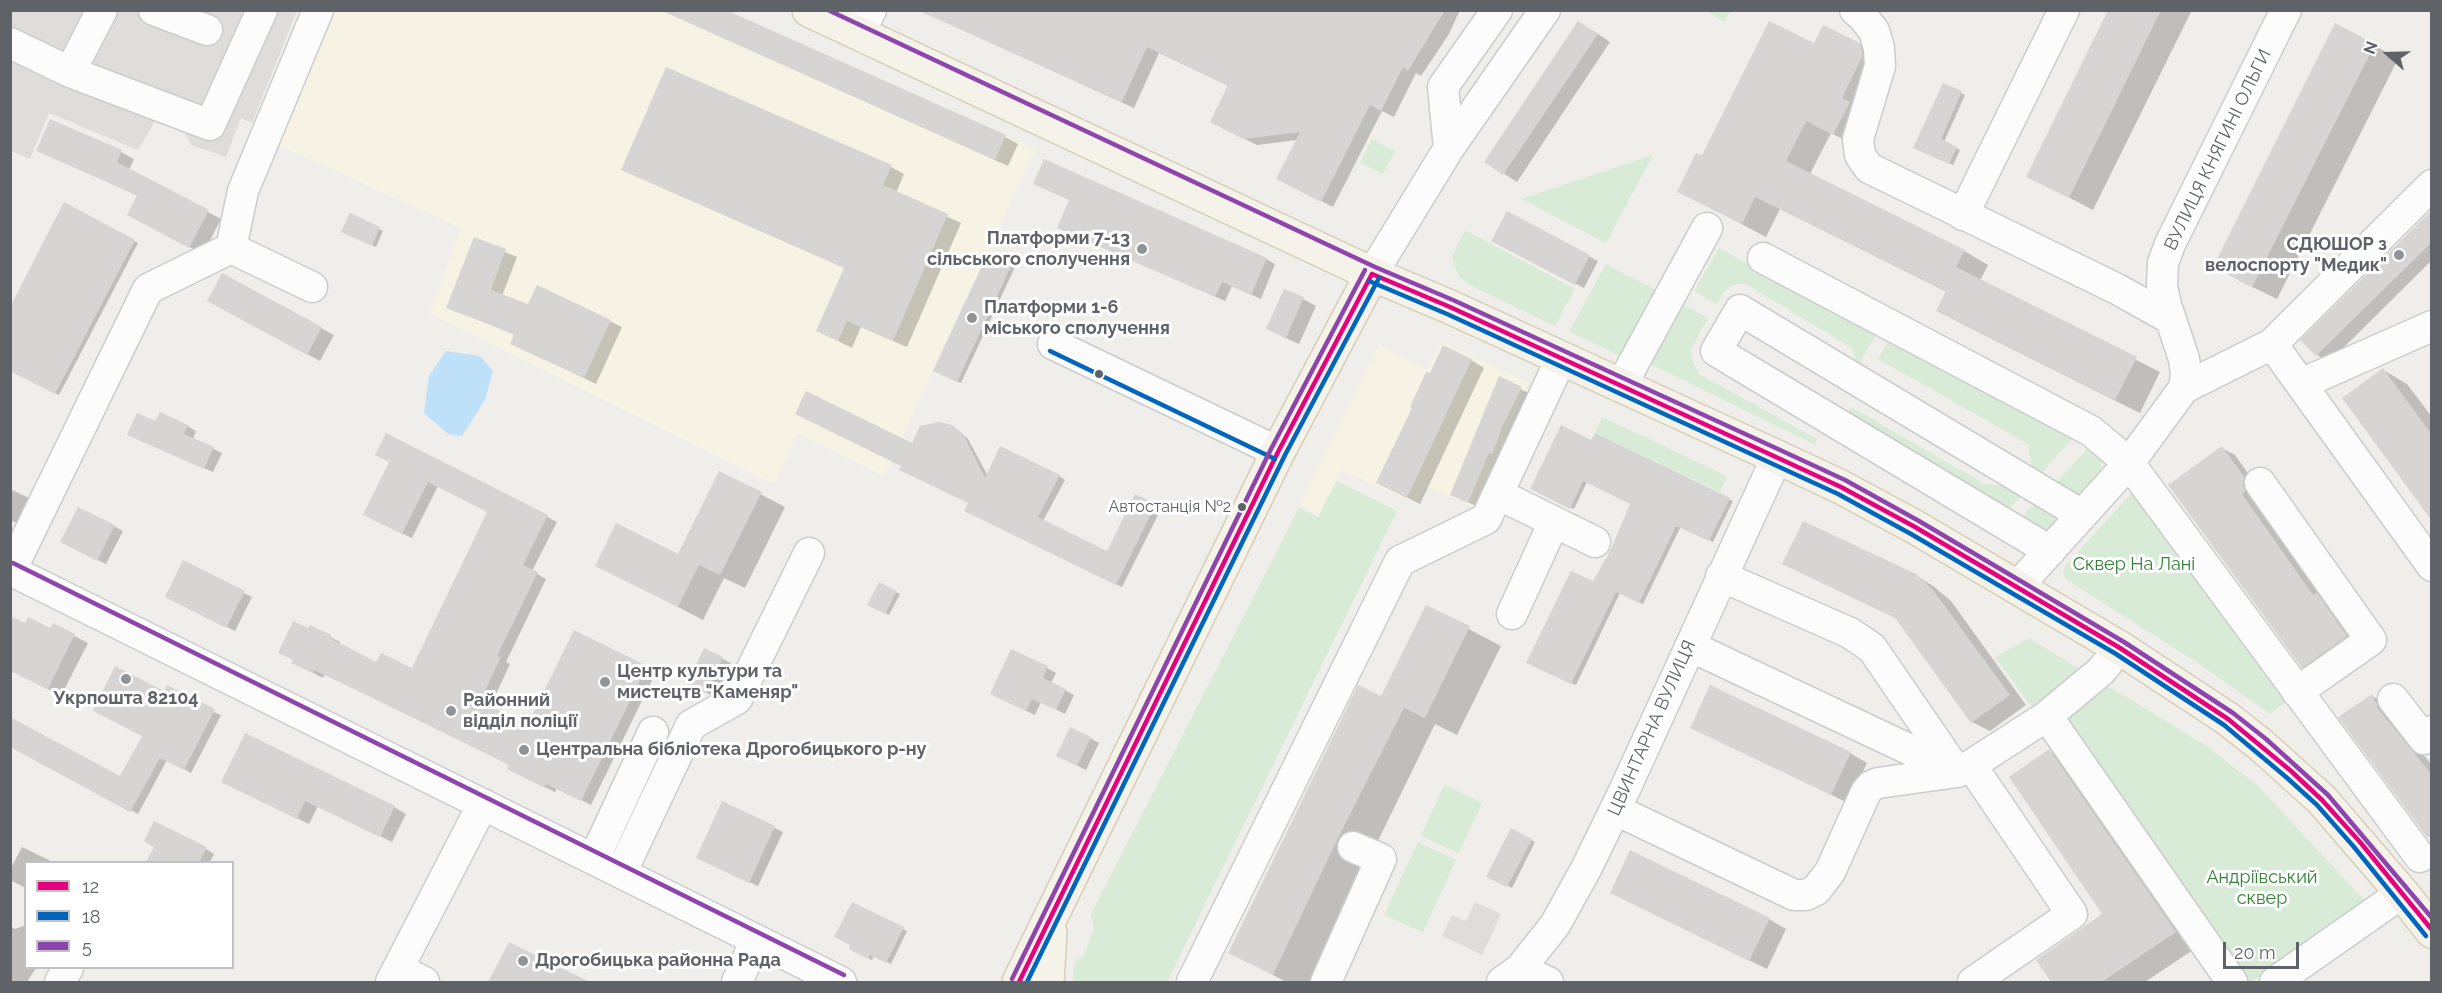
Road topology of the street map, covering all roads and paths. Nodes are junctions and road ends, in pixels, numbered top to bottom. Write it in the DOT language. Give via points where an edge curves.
graph roads {
  1 [pos="102,10"];
  2 [pos="154,10"];
  3 [pos="262,10"];
  4 [pos="318,10"];
  5 [pos="809,10"];
  6 [pos="1497,10"];
  7 [pos="1545,10"];
  8 [pos="1855,10"];
  9 [pos="2064,10"];
  10 [pos="2286,10"];
  11 [pos="865,22"];
  12 [pos="207,30"];
  13 [pos="10,43"];
  14 [pos="70,72"];
  15 [pos="1449,148"];
  16 [pos="2432,185"];
  17 [pos="1963,215"];
  18 [pos="1707,228"];
  19 [pos="231,248"];
  20 [pos="1762,258"];
  21 [pos="1372,274"];
  22 [pos="312,287"];
  23 [pos="2169,318"];
  24 [pos="2432,326"];
  25 [pos="1053,344"];
  26 [pos="2272,344"];
  27 [pos="1561,359"];
  28 [pos="2301,384"];
  29 [pos="1621,386"];
  30 [pos="2184,388"];
  31 [pos="1278,452"];
  32 [pos="1777,457"];
  33 [pos="2129,463"];
  34 [pos="2260,483"];
  35 [pos="1498,494"];
  36 [pos="2082,515"];
  37 [pos="1554,522"];
  38 [pos="1595,542"];
  39 [pos="2050,551"];
  40 [pos="808,553"];
  41 [pos="2432,566"];
  42 [pos="11,570"];
  43 [pos="1721,576"];
  44 [pos="2017,587"];
  45 [pos="1512,614"];
  46 [pos="1690,646"];
  47 [pos="2120,648"];
  48 [pos="2297,692"];
  49 [pos="2392,699"];
  50 [pos="2047,716"];
  51 [pos="2432,731"];
  52 [pos="653,732"];
  53 [pos="1964,769"];
  54 [pos="483,804"];
  55 [pos="1616,810"];
  56 [pos="1353,847"];
  57 [pos="2420,857"];
  58 [pos="594,859"];
  59 [pos="621,873"];
  60 [pos="2402,893"];
  61 [pos="2432,931"];
  62 [pos="756,940"];
  63 [pos="394,976"];
  64 [pos="1511,976"];
  65 [pos="424,982"];
  66 [pos="736,982"];
  67 [pos="842,982"];
  68 [pos="1026,982"];
  69 [pos="1192,982"];
  70 [pos="1326,982"];
  71 [pos="1548,982"];
  72 [pos="1973,982"];
  73 [pos="2232,982"];
  74 [pos="2275,982"];
  1 -- 14 [label="street"];
  2 -- 12 [label="street"];
  3 -- 14 [label="street" via="210,125"];
  4 -- 19 [label="street" via="243,191"];
  5 -- 11 [label="main road"];
  6 -- 15 [label="street" via="1443,87"];
  7 -- 15 [label="street"];
  8 -- 17 [label="street" via="1874,31 1880,48 1880,66 1858,139 1860,155 1869,168"];
  9 -- 17 [label="street"];
  10 -- 23 [label="street, ВУЛИЦЯ КНЯГИНІ ОЛЬГИ" via="2170,244 2163,263 2162,286"];
  11 -- 21 [label="main road"];
  13 -- 14 [label="street"];
  15 -- 21 [label="street"];
  16 -- 26 [label="street"];
  17 -- 23 [label="street"];
  18 -- 29 [label="street"];
  19 -- 22 [label="street"];
  19 -- 42 [label="street" via="148,289"];
  20 -- 33 [label="street" via="2091,431"];
  21 -- 27 [label="main road"];
  21 -- 31 [label="main road"];
  23 -- 30 [label="street, ВУЛИЦЯ КНЯГИНІ ОЛЬГИ" via="2184,359"];
  24 -- 28 [label="street"];
  25 -- 31 [label="street"];
  26 -- 28 [label="street"];
  26 -- 30 [label="street"];
  27 -- 29 [label="main road"];
  27 -- 35 [label="street"];
  28 -- 41 [label="street"];
  29 -- 32 [label="main road"];
  30 -- 33 [label="street"];
  31 -- 68 [label="main road" via="1050,919"];
  32 -- 43 [label="street, ЦВИНТАРНА ВУЛИЦЯ"];
  32 -- 44 [label="main road" via="1906,522"];
  33 -- 36 [label="street"];
  33 -- 48 [label="street"];
  34 -- 48 [label="street" via="2371,640"];
  35 -- 37 [label="street"];
  35 -- 69 [label="street" via="1486,519 1401,561"];
  36 -- 39 [label="street"];
  36 -- 39 [label="street" via="1740,310 1716,351"];
  37 -- 38 [label="street"];
  37 -- 45 [label="street"];
  39 -- 44 [label="street"];
  40 -- 59 [label="street" via="737,699 691,725"];
  42 -- 54 [label="street"];
  43 -- 46 [label="street, ЦВИНТАРНА ВУЛИЦЯ"];
  43 -- 53 [label="street" via="1850,633 1872,648"];
  44 -- 47 [label="main road"];
  46 -- 53 [label="street"];
  46 -- 55 [label="street, ЦВИНТАРНА ВУЛИЦЯ"];
  47 -- 50 [label="street" via="2102,671"];
  47 -- 60 [label="main road" via="2261,745 2322,800"];
  48 -- 57 [label="street"];
  49 -- 51 [label="street" via="2424,739"];
  50 -- 53 [label="street"];
  50 -- 73 [label="street"];
  52 -- 58 [label="street"];
  53 -- 55 [label="street" via="1871,786 1830,872 1816,890 1806,895 1794,895"];
  53 -- 72 [label="street" via="2072,915"];
  54 -- 58 [label="street"];
  54 -- 63 [label="street"];
  55 -- 64 [label="street, ЦВИНТАРНА ВУЛИЦЯ" via="1555,925"];
  56 -- 70 [label="street" via="1381,860"];
  58 -- 59 [label="street"];
  59 -- 62 [label="street"];
  60 -- 61 [label="main road"];
  60 -- 74 [label="street"];
  62 -- 66 [label="street"];
  62 -- 67 [label="street"];
  63 -- 65 [label="street"];
  64 -- 71 [label="street"];
}
